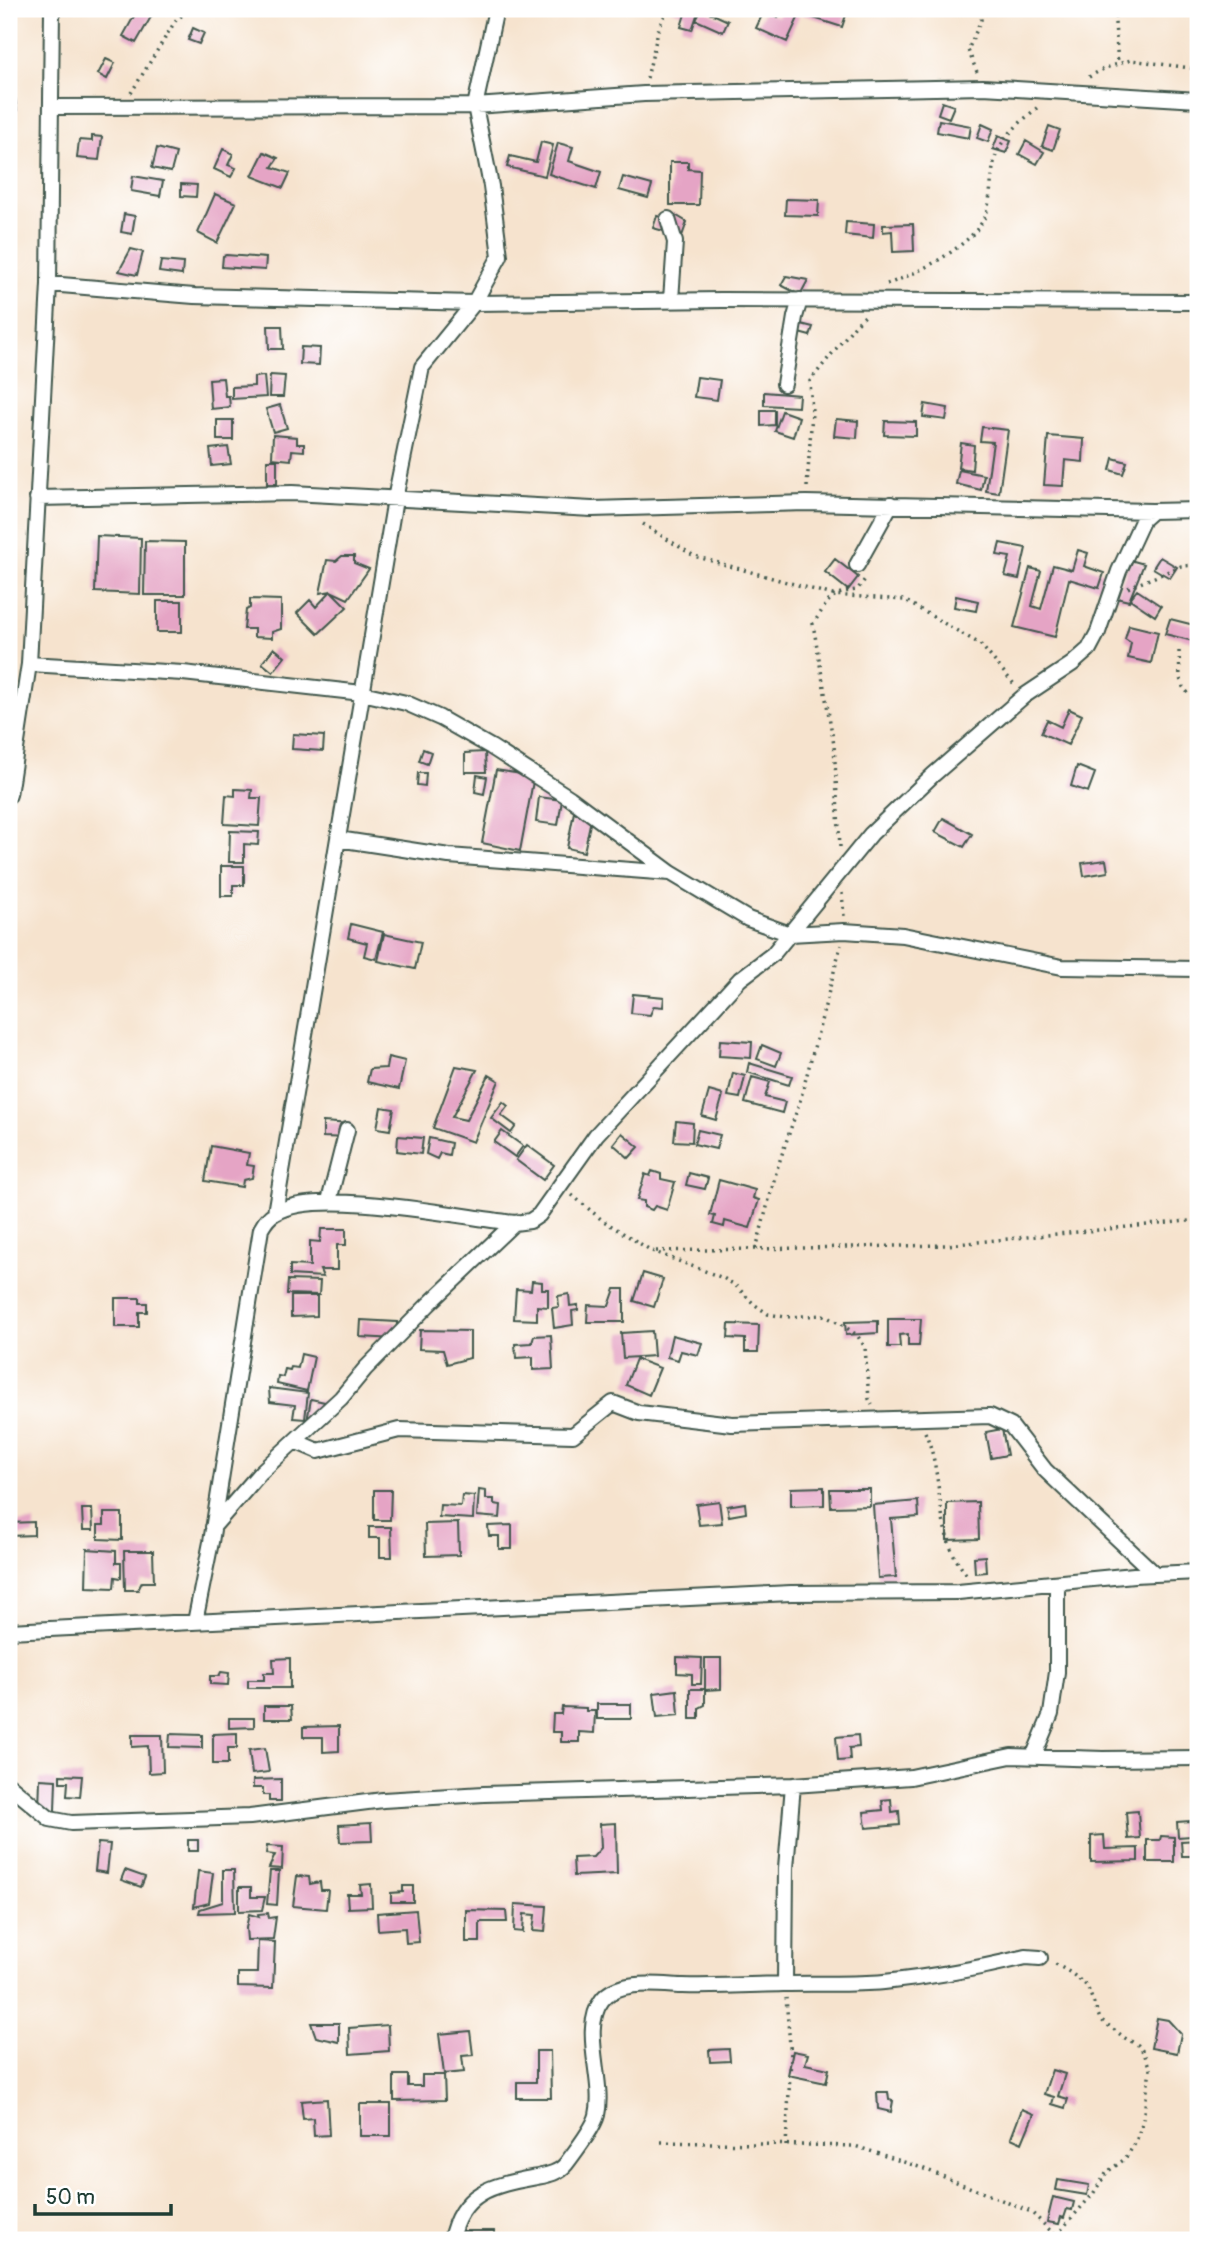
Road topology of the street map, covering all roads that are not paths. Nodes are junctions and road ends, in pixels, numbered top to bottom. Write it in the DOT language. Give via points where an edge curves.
graph roads {
  1 [pos="52,9"];
  2 [pos="496,9"];
  3 [pos="1198,100"];
  4 [pos="475,106"];
  5 [pos="51,107"];
  6 [pos="668,219"];
  7 [pos="49,284"];
  8 [pos="671,300"];
  9 [pos="800,300"];
  10 [pos="1198,302"];
  11 [pos="474,303"];
  12 [pos="784,384"];
  13 [pos="37,498"];
  14 [pos="395,499"];
  15 [pos="891,505"];
  16 [pos="1198,510"];
  17 [pos="1152,511"];
  18 [pos="858,565"];
  19 [pos="29,664"];
  20 [pos="362,693"];
  21 [pos="9,795"];
  22 [pos="338,839"];
  23 [pos="671,873"];
  24 [pos="790,934"];
  25 [pos="1198,969"];
  26 [pos="347,1130"];
  27 [pos="329,1201"];
  28 [pos="275,1213"];
  29 [pos="514,1223"];
  30 [pos="296,1442"];
  31 [pos="213,1527"];
  32 [pos="1198,1572"];
  33 [pos="1155,1574"];
  34 [pos="1057,1584"];
  35 [pos="195,1622"];
  36 [pos="9,1631"];
  37 [pos="1034,1755"];
  38 [pos="1198,1758"];
  39 [pos="9,1785"];
  40 [pos="793,1785"];
  41 [pos="1040,1958"];
  42 [pos="785,1984"];
  43 [pos="452,2240"];
  1 -- 5 [label="street"];
  2 -- 4 [label="street"];
  3 -- 4 [label="street" via="983,87 643,94"];
  4 -- 5 [label="street"];
  4 -- 11 [label="street" via="500,256"];
  5 -- 7 [label="street"];
  6 -- 8 [label="street" via="675,242"];
  7 -- 11 [label="street" via="194,296"];
  7 -- 13 [label="street"];
  8 -- 9 [label="street"];
  8 -- 11 [label="street"];
  9 -- 10 [label="street"];
  9 -- 12 [label="street"];
  11 -- 14 [label="street" via="422,366"];
  13 -- 14 [label="street" via="292,493"];
  13 -- 19 [label="street"];
  14 -- 15 [label="street" via="592,509"];
  14 -- 20 [label="street"];
  15 -- 17 [label="street"];
  15 -- 18 [label="street"];
  16 -- 17 [label="street"];
  17 -- 24 [label="street" via="1143,519 1088,649 1024,696 870,834"];
  19 -- 20 [label="street" via="183,673"];
  19 -- 21 [label="street"];
  20 -- 22 [label="street"];
  20 -- 23 [label="street" via="406,703 460,730 570,798"];
  22 -- 23 [label="street" via="449,856"];
  22 -- 28 [label="street"];
  23 -- 24 [label="street" via="748,919"];
  24 -- 25 [label="street" via="902,935 1048,966"];
  24 -- 29 [label="street" via="678,1043 596,1135 540,1215"];
  26 -- 27 [label="street"];
  27 -- 28 [label="street"];
  27 -- 29 [label="street"];
  28 -- 31 [label="street" via="261,1229"];
  29 -- 30 [label="street"];
  30 -- 31 [label="street" via="261,1472"];
  30 -- 33 [label="street" via="318,1451 399,1430 573,1435 613,1403 639,1413 732,1424 990,1416 1011,1426 1045,1470"];
  31 -- 35 [label="street"];
  32 -- 33 [label="street"];
  33 -- 34 [label="street"];
  34 -- 35 [label="street" via="958,1592 791,1592"];
  34 -- 37 [label="street" via="1057,1672 1051,1714"];
  35 -- 36 [label="street"];
  37 -- 38 [label="street"];
  37 -- 40 [label="street" via="911,1777"];
  39 -- 40 [label="street" via="50,1819 71,1823 250,1816 484,1794"];
  40 -- 42 [label="street"];
  41 -- 42 [label="street" via="884,1982"];
  42 -- 43 [label="street" via="650,1985 604,1997 592,2028 599,2101 596,2118 564,2167 481,2192 461,2214"];
}
